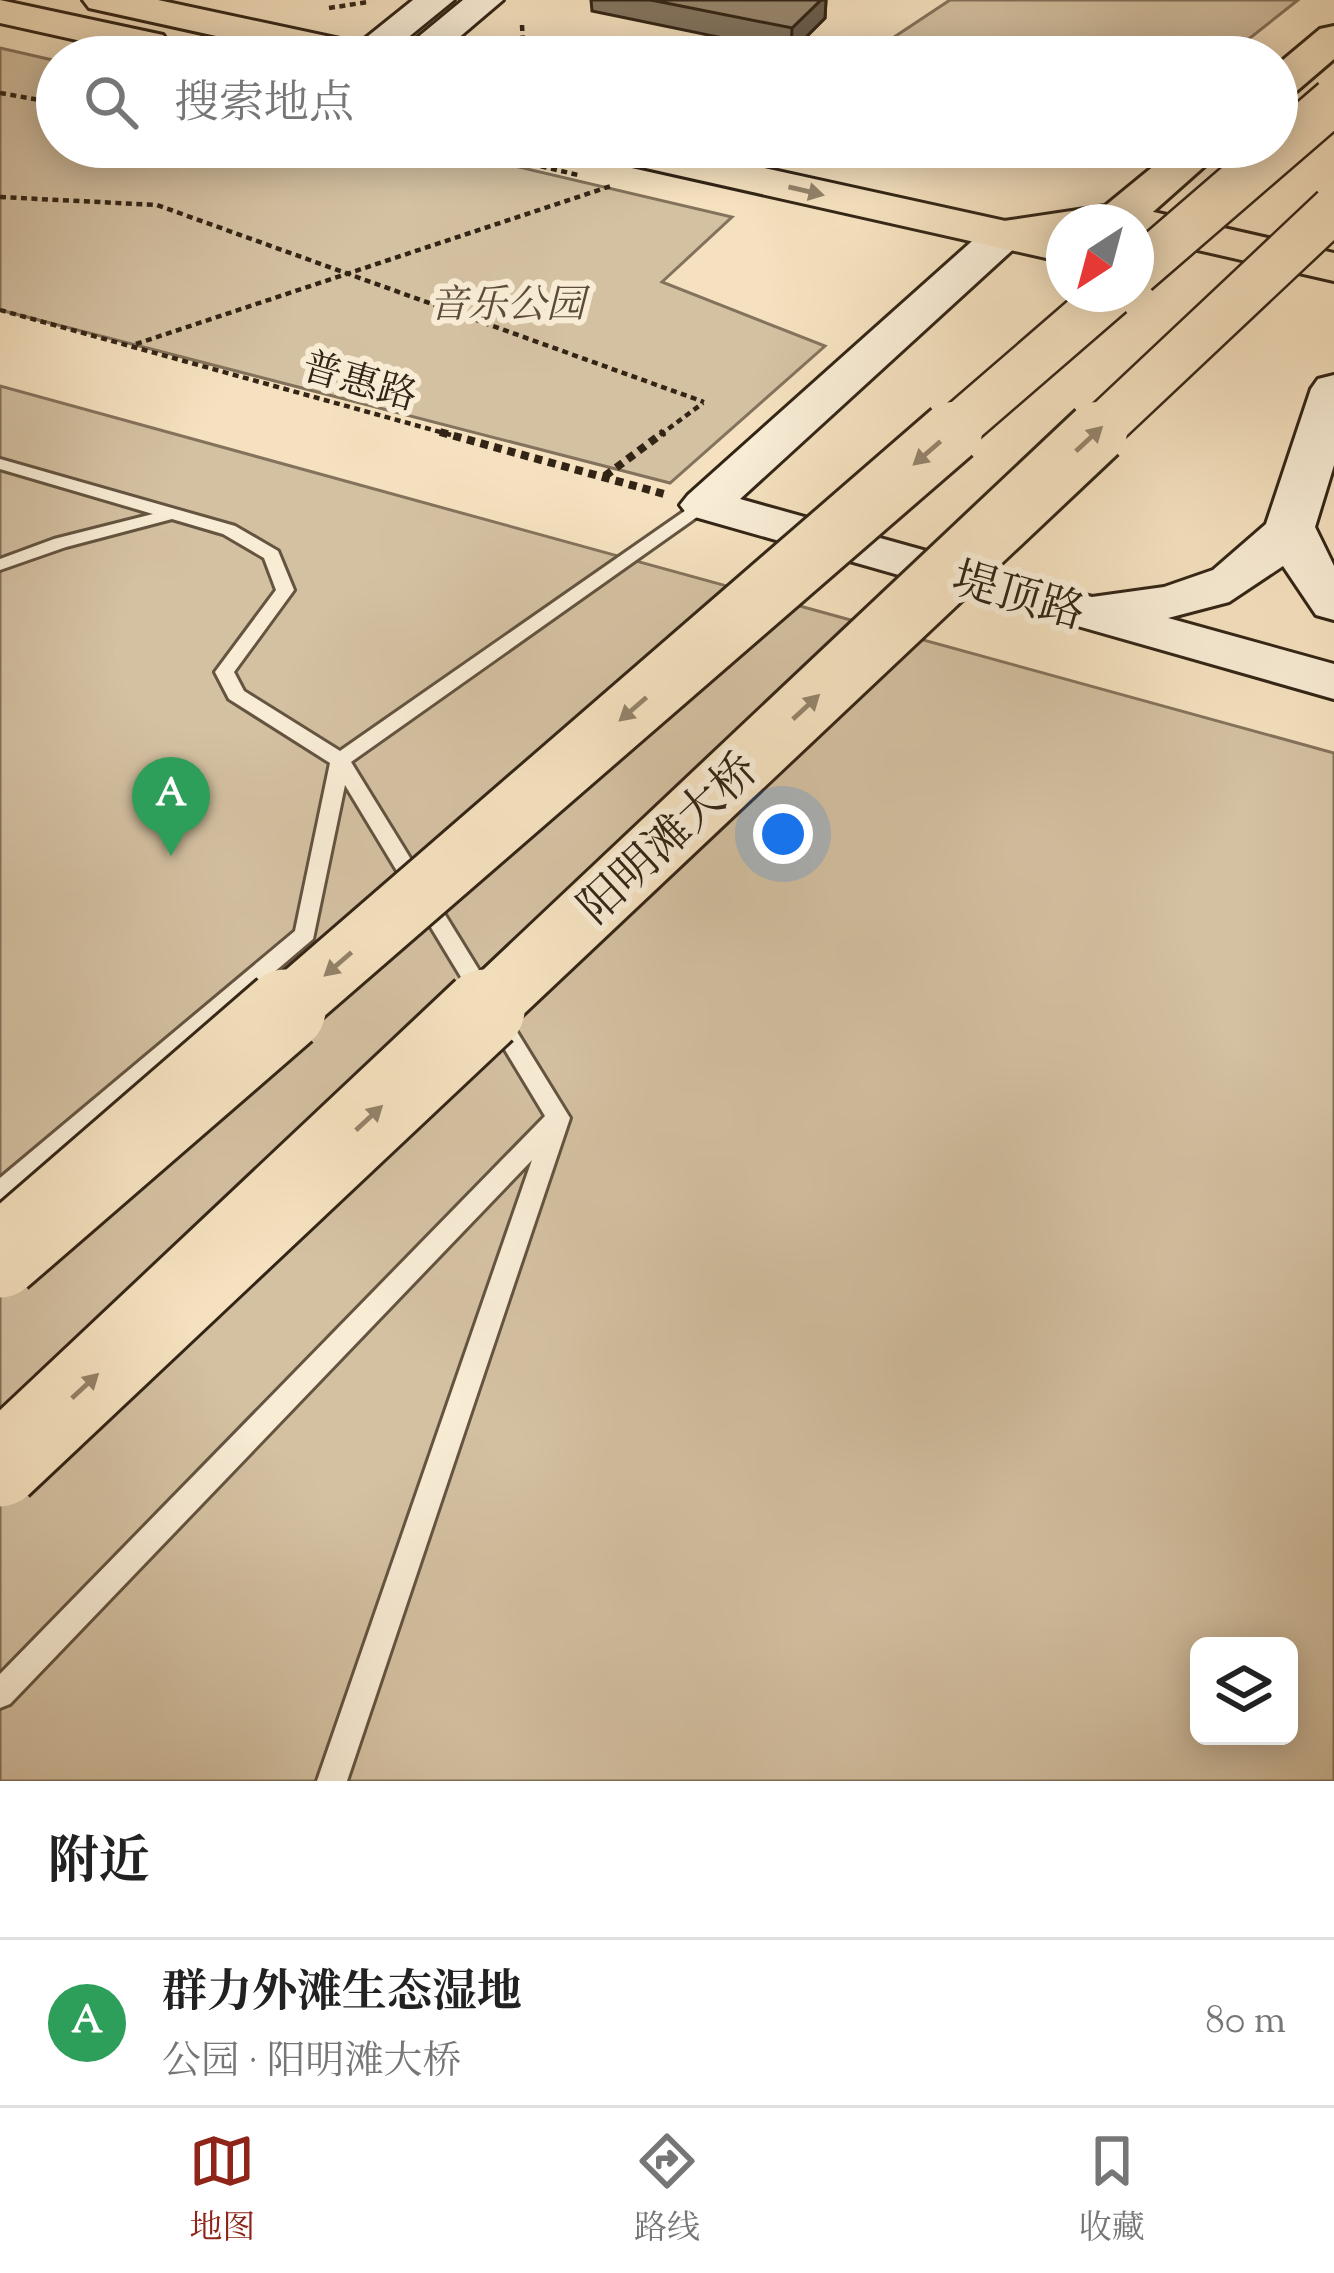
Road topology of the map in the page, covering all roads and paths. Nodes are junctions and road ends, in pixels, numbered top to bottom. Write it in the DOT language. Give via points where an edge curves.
graph roads {
  1 [pos="103,0"];
  2 [pos="436,0"];
  3 [pos="485,0"];
  4 [pos="0,11"];
  5 [pos="521,25"];
  6 [pos="114,36"];
  7 [pos="268,36"];
  8 [pos="391,36"];
  9 [pos="440,36"];
  10 [pos="522,36"];
  11 [pos="1334,38"];
  12 [pos="1298,68"];
  13 [pos="0,93"];
  14 [pos="36,99"];
  15 [pos="1334,101"];
  16 [pos="1298,131"];
  17 [pos="548,168"];
  18 [pos="704,168"];
  19 [pos="882,168"];
  20 [pos="1180,168"];
  21 [pos="1255,168"];
  22 [pos="0,197"];
  23 [pos="1139,204"];
  24 [pos="1046,205"];
  25 [pos="1334,209"];
  26 [pos="1154,228"];
  27 [pos="1046,229"];
  28 [pos="1004,235"];
  29 [pos="1046,244"];
  30 [pos="1154,253"];
  31 [pos="1334,267"];
  32 [pos="1154,272"];
  33 [pos="345,273"];
  34 [pos="1334,308"];
  35 [pos="0,310"];
  36 [pos="1090,312"];
  37 [pos="134,345"];
  38 [pos="1334,388"];
  39 [pos="0,464"];
  40 [pos="603,477"];
  41 [pos="705,505"];
  42 [pos="172,514"];
  43 [pos="1291,526"];
  44 [pos="0,565"];
  45 [pos="1334,604"];
  46 [pos="1082,611"];
  47 [pos="1334,682"];
  48 [pos="340,760"];
  49 [pos="558,1118"];
  50 [pos="0,1192"];
  51 [pos="0,1257"];
  52 [pos="0,1466"];
  53 [pos="0,1694"];
  54 [pos="332,1781"];
  1 -- 7 [label="main road"];
  2 -- 8 [label="main road"];
  3 -- 9 [label="main road"];
  4 -- 6 [label="main road"];
  5 -- 10 [label="path"];
  11 -- 12 [label="main road"];
  13 -- 14 [label="path"];
  15 -- 16 [label="main road, bridge"];
  17 -- 33 [label="path" via="616,184"];
  18 -- 28 [label="main road, one-way"];
  19 -- 24 [label="main road"];
  20 -- 23 [label="main road"];
  21 -- 30 [label="main road, bridge"];
  22 -- 33 [label="path" via="157,205"];
  52 -- 25 [label="main road, 阳明滩大桥, one-way, bridge"];
  26 -- 31 [label="main road"];
  27 -- 28 [label="main road"];
  28 -- 29 [label="main road"];
  28 -- 41 [label="main road"];
  32 -- 34 [label="main road"];
  33 -- 37 [label="path"];
  33 -- 40 [label="path" via="704,402"];
  35 -- 37 [label="path, 普惠路"];
  36 -- 51 [label="main road, one-way, bridge"];
  37 -- 40 [label="path, 普惠路"];
  38 -- 43 [label="main road"];
  39 -- 42 [label="lane"];
  40 -- 41 [label="path, 普惠路"];
  41 -- 46 [label="main road, 堤顶路"];
  41 -- 48 [label="lane"];
  42 -- 44 [label="lane"];
  42 -- 48 [label="lane" via="229,530 272,555 285,590 224,671 236,695"];
  43 -- 45 [label="main road"];
  43 -- 46 [label="main road" via="1263,562 1208,594"];
  46 -- 47 [label="main road, 堤顶路"];
  48 -- 49 [label="lane"];
  48 -- 50 [label="lane" via="305,934"];
  49 -- 53 [label="lane"];
  49 -- 54 [label="lane"];
}
